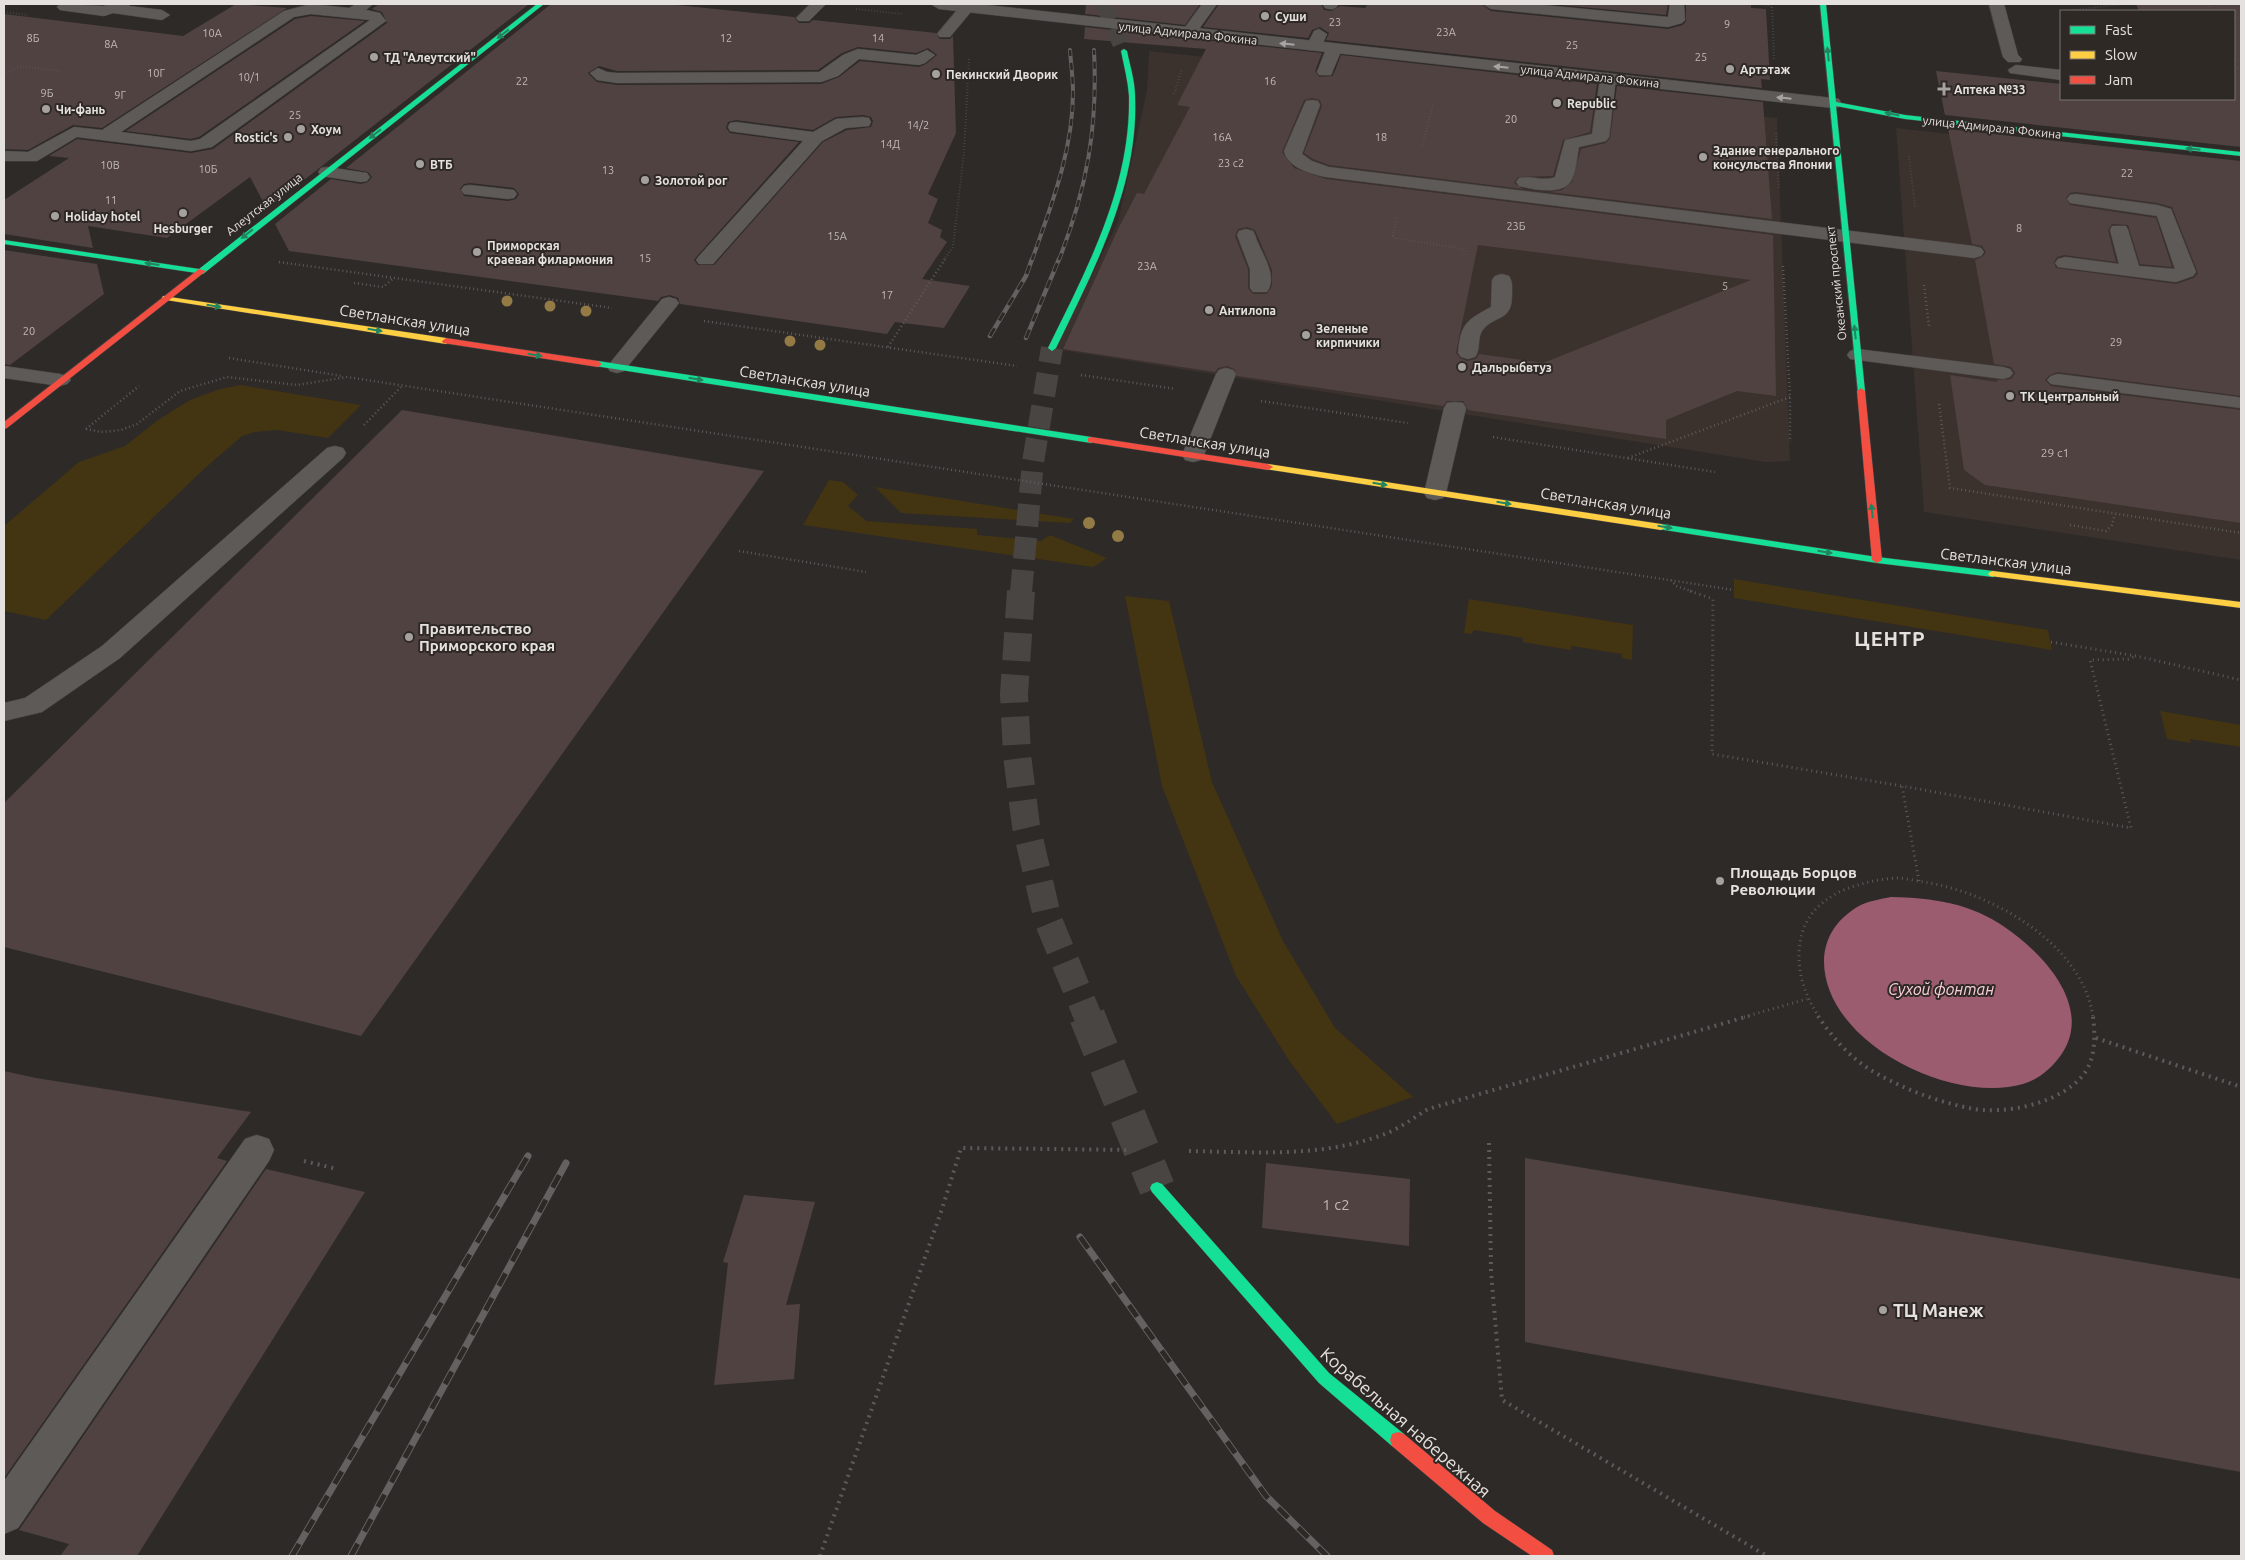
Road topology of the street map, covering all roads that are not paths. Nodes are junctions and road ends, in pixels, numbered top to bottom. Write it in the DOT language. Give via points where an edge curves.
graph roads {
  1 [pos="541,4"];
  2 [pos="818,4"];
  3 [pos="939,4"];
  4 [pos="1209,4"];
  5 [pos="1491,4"];
  6 [pos="1677,4"];
  7 [pos="1823,4"];
  8 [pos="1996,4"];
  9 [pos="119,6"];
  10 [pos="65,7"];
  11 [pos="967,7"];
  12 [pos="359,8"];
  13 [pos="162,15"];
  14 [pos="804,18"];
  15 [pos="1189,33"];
  16 [pos="945,34"];
  17 [pos="1334,49"];
  18 [pos="1124,51"];
  19 [pos="928,55"];
  20 [pos="762,62"];
  21 [pos="1325,72"];
  22 [pos="598,73"];
  23 [pos="2060,75"];
  24 [pos="746,78"];
  25 [pos="1608,78"];
  26 [pos="1833,103"];
  27 [pos="1312,105"];
  28 [pos="863,122"];
  29 [pos="736,127"];
  30 [pos="105,135"];
  31 [pos="816,138"];
  32 [pos="2241,154"];
  33 [pos="4,156"];
  34 [pos="326,172"];
  35 [pos="1452,173"];
  36 [pos="361,177"];
  37 [pos="470,190"];
  38 [pos="508,194"];
  39 [pos="2076,199"];
  40 [pos="2119,230"];
  41 [pos="1246,235"];
  42 [pos="1846,236"];
  43 [pos="4,242"];
  44 [pos="1974,252"];
  45 [pos="706,260"];
  46 [pos="2065,263"];
  47 [pos="2131,271"];
  48 [pos="200,272"];
  49 [pos="1502,280"];
  50 [pos="1260,288"];
  51 [pos="166,298"];
  52 [pos="664,309"];
  53 [pos="1052,348"];
  54 [pos="1468,353"];
  55 [pos="1857,355"];
  56 [pos="617,367"];
  57 [pos="4,372"];
  58 [pos="2003,373"];
  59 [pos="1226,374"];
  60 [pos="60,380"];
  61 [pos="2058,380"];
  62 [pos="2238,403"];
  63 [pos="1455,408"];
  64 [pos="4,426"];
  65 [pos="335,454"];
  66 [pos="1192,455"];
  67 [pos="1435,493"];
  68 [pos="1877,560"];
  69 [pos="2241,605"];
  70 [pos="4,712"];
  71 [pos="256,1150"];
  72 [pos="1157,1188"];
  73 [pos="4,1514"];
  74 [pos="1546,1556"];
  1 -- 34 [label="main road, Алеутская улица, one-way"];
  2 -- 14 [label="street"];
  3 -- 11 [label="street, улица Адмирала Фокина"];
  4 -- 15 [label="street"];
  5 -- 6 [label="street" via="1668,22 1677,20"];
  26 -- 7 [label="main road, Океанский проспект, one-way"];
  8 -- 23 [label="street" via="2015,64"];
  9 -- 10 [label="street" via="104,11"];
  9 -- 13 [label="street"];
  11 -- 15 [label="street, улица Адмирала Фокина"];
  11 -- 16 [label="street"];
  12 -- 30 [label="street" via="311,9 290,14"];
  12 -- 30 [label="street" via="378,21 206,143 191,146"];
  17 -- 15 [label="street, улица Адмирала Фокина, one-way" via="1317,40"];
  17 -- 21 [label="street"];
  25 -- 17 [label="street, улица Адмирала Фокина, one-way"];
  18 -- 53 [label="main road" via="1132,100 1127,171 1096,254"];
  19 -- 24 [label="street" via="919,60 858,54 851,56 836,72 821,77"];
  20 -- 24 [label="street"];
  22 -- 24 [label="street" via="603,77 618,78"];
  26 -- 25 [label="street, улица Адмирала Фокина, one-way"];
  25 -- 35 [label="street" via="1600,138 1571,144 1560,183"];
  32 -- 26 [label="main road, улица Адмирала Фокина, one-way" via="1905,117"];
  26 -- 42 [label="main road, Океанский проспект"];
  27 -- 42 [label="street" via="1293,151 1294,156 1306,165 1326,172"];
  28 -- 31 [label="street" via="842,123"];
  29 -- 31 [label="street"];
  30 -- 33 [label="street" via="74,132 30,157"];
  31 -- 45 [label="street"];
  34 -- 36 [label="street"];
  34 -- 48 [label="main road, Алеутская улица, one-way"];
  37 -- 38 [label="street"];
  39 -- 47 [label="street" via="2165,213 2186,272 2176,276"];
  40 -- 47 [label="street"];
  41 -- 50 [label="street" via="1262,274"];
  42 -- 44 [label="street"];
  55 -- 42 [label="main road, Океанский проспект, one-way"];
  48 -- 43 [label="main road, one-way"];
  46 -- 47 [label="street"];
  48 -- 51 [label="main road, Алеутская улица"];
  49 -- 54 [label="street" via="1502,306 1470,332"];
  51 -- 56 [label="main road, Светланская улица, one-way"];
  51 -- 60 [label="main road, Алеутская улица"];
  52 -- 56 [label="street"];
  55 -- 58 [label="street"];
  68 -- 55 [label="main road, Океанский проспект, one-way"];
  56 -- 66 [label="main road, Светланская улица, one-way"];
  57 -- 60 [label="street"];
  59 -- 66 [label="street"];
  60 -- 64 [label="main road, Алеутская улица"];
  61 -- 62 [label="street"];
  63 -- 67 [label="street"];
  65 -- 70 [label="street" via="111,652 33,705"];
  66 -- 67 [label="main road, Светланская улица, one-way"];
  67 -- 68 [label="main road, Светланская улица, one-way"];
  68 -- 69 [label="main road, Светланская улица"];
  71 -- 73 [label="street"];
  72 -- 74 [label="main road, Корабельная набережная" via="1324,1378 1488,1517"];
}
